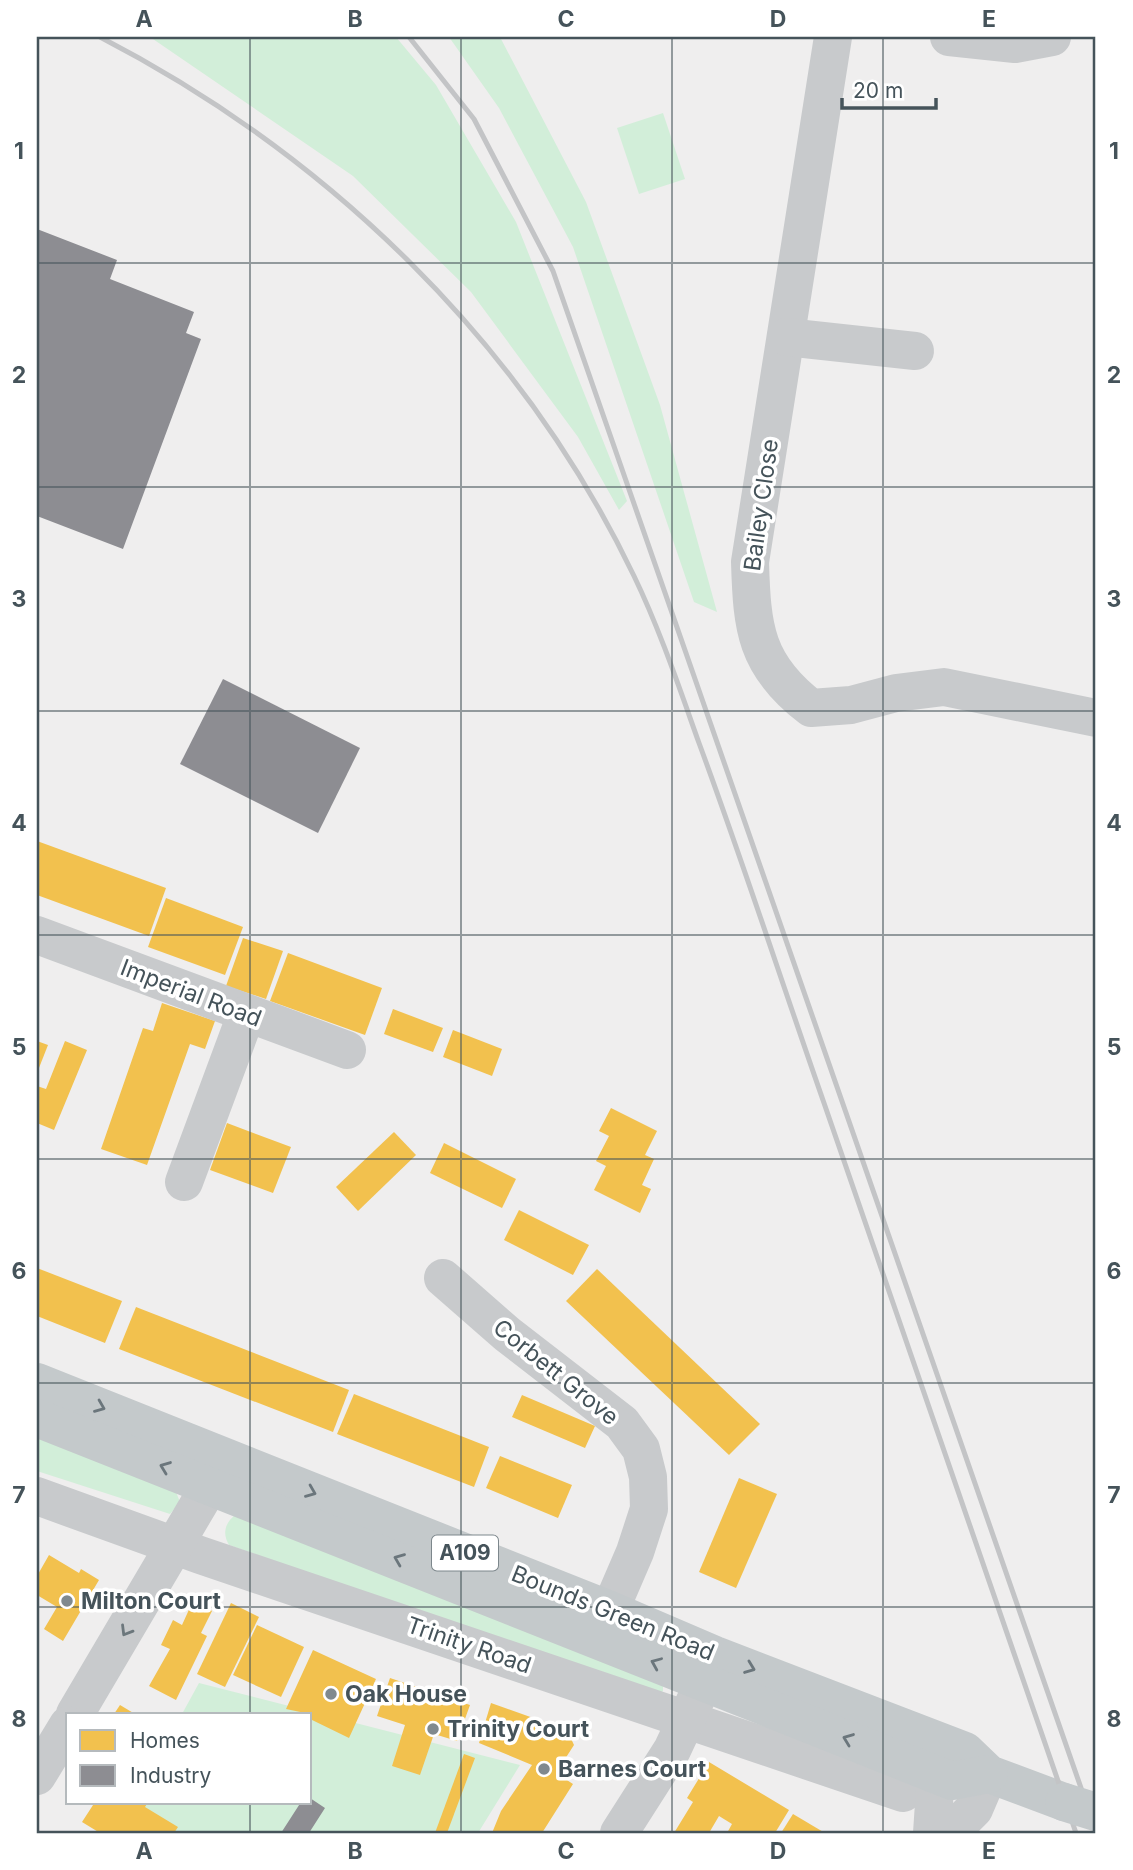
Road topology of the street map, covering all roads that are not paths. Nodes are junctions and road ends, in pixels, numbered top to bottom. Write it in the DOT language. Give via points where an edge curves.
graph roads {
  1 [pos="833,37"];
  2 [pos="949,37"];
  3 [pos="1052,37"];
  4 [pos="786,337"];
  5 [pos="915,351"];
  6 [pos="1096,718"];
  7 [pos="37,935"];
  8 [pos="246,1015"];
  9 [pos="347,1050"];
  10 [pos="184,1182"];
  11 [pos="443,1278"];
  12 [pos="37,1382"];
  13 [pos="37,1418"];
  14 [pos="234,1478"];
  15 [pos="37,1496"];
  16 [pos="182,1550"];
  17 [pos="604,1624"];
  18 [pos="709,1669"];
  19 [pos="76,1713"];
  20 [pos="686,1720"];
  21 [pos="66,1728"];
  22 [pos="936,1774"];
  23 [pos="37,1776"];
  24 [pos="1000,1779"];
  25 [pos="903,1793"];
  26 [pos="1096,1812"];
  27 [pos="619,1833"];
  28 [pos="932,1833"];
  29 [pos="950,1833"];
  1 -- 4 [label="street, Bailey Close"];
  2 -- 3 [label="street" via="1015,44"];
  4 -- 5 [label="street"];
  4 -- 6 [label="street, Bailey Close" via="750,562 751,618 775,674 811,708 944,687"];
  7 -- 8 [label="street, Imperial Road"];
  8 -- 9 [label="street, Imperial Road"];
  8 -- 10 [label="street"];
  11 -- 17 [label="street, Corbett Grove" via="622,1423 641,1449 649,1509"];
  12 -- 14 [label="main road, Bounds Green Road / A109, one-way"];
  14 -- 13 [label="main road, Bounds Green Road / A109, one-way"];
  14 -- 16 [label="street"];
  14 -- 17 [label="main road, Bounds Green Road / A109"];
  15 -- 16 [label="street, Trinity Road"];
  16 -- 19 [label="street, one-way"];
  16 -- 20 [label="street, Trinity Road"];
  17 -- 18 [label="main road, Bounds Green Road / A109"];
  18 -- 20 [label="street"];
  22 -- 18 [label="main road, Bounds Green Road / A109, one-way"];
  18 -- 24 [label="main road, Bounds Green Road / A109, one-way" via="965,1751"];
  20 -- 25 [label="street, Trinity Road"];
  20 -- 27 [label="street"];
  21 -- 23 [label="street"];
  22 -- 24 [label="main road, Bounds Green Road / A109" via="952,1780"];
  22 -- 28 [label="street"];
  24 -- 26 [label="main road, Bounds Green Road / A109, bridge"];
  24 -- 29 [label="street"];
}
